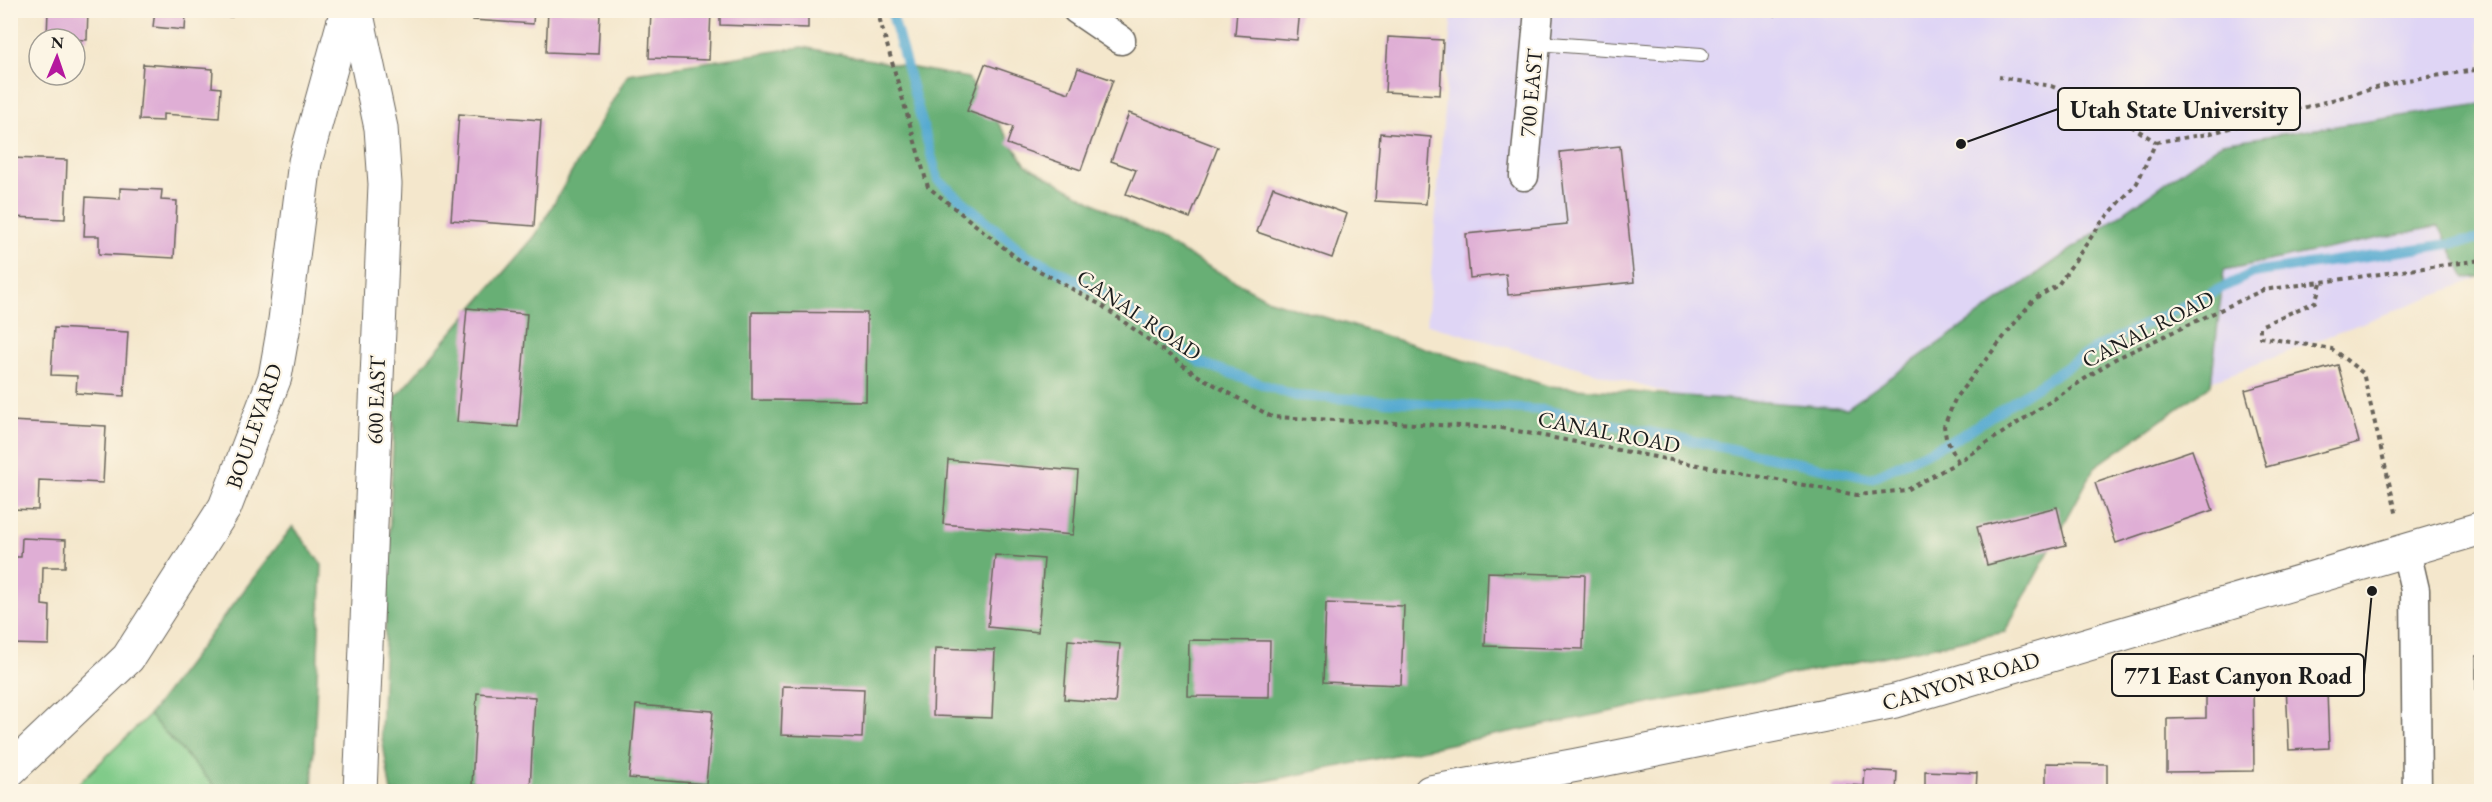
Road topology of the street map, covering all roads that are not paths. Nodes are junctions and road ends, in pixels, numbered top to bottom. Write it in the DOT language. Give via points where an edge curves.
graph roads {
  1 [pos="347,10"];
  2 [pos="356,10"];
  3 [pos="1077,10"];
  4 [pos="1539,10"];
  5 [pos="1121,40"];
  6 [pos="1536,43"];
  7 [pos="1701,56"];
  8 [pos="1524,176"];
  9 [pos="2481,528"];
  10 [pos="2406,551"];
  11 [pos="10,770"];
  12 [pos="360,792"];
  13 [pos="1430,792"];
  14 [pos="2417,792"];
  1 -- 11 [label="street, BOULEVARD" via="305,162 275,378 225,507 128,658"];
  2 -- 12 [label="street, 600 EAST" via="381,128 385,184"];
  3 -- 5 [label="street"];
  4 -- 6 [label="street, 700 EAST"];
  6 -- 7 [label="lane"];
  6 -- 8 [label="street, 700 EAST"];
  9 -- 10 [label="street, CANYON ROAD"];
  10 -- 13 [label="street, CANYON ROAD" via="1895,701"];
  10 -- 14 [label="street" via="2415,590"];
}
